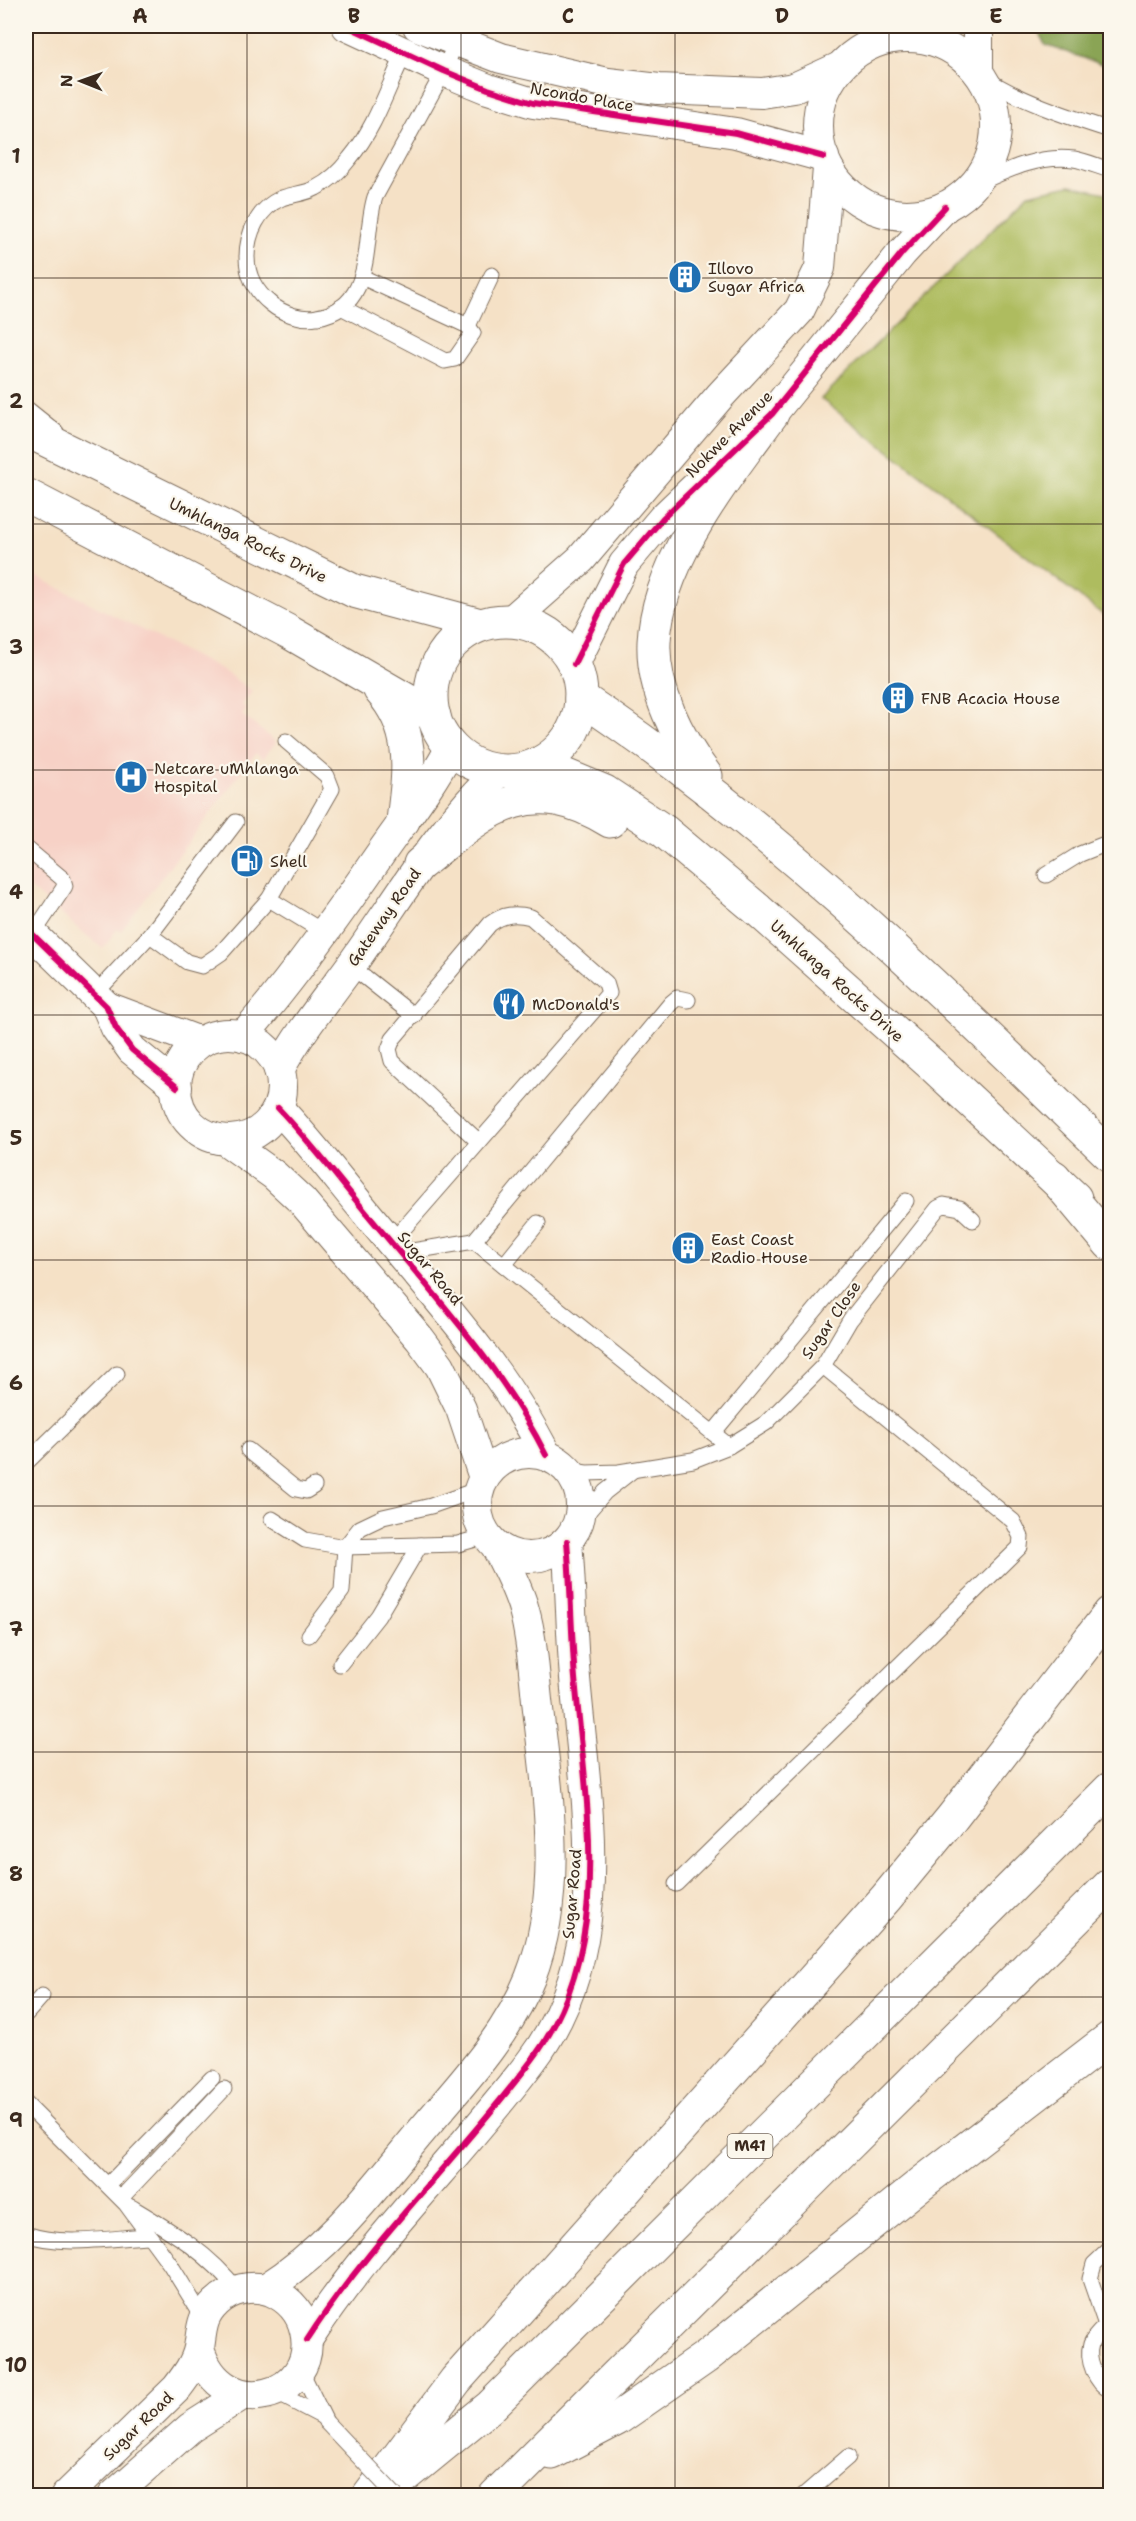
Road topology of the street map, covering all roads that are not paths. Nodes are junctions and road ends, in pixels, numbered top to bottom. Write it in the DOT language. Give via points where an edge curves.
graph roads {
  1 [pos="347,26"];
  2 [pos="418,26"];
  3 [pos="879,26"];
  4 [pos="978,26"];
  5 [pos="457,39"];
  6 [pos="404,54"];
  7 [pos="849,59"];
  8 [pos="444,71"];
  9 [pos="979,73"];
  10 [pos="1110,130"];
  11 [pos="826,162"];
  12 [pos="1110,170"];
  13 [pos="974,184"];
  14 [pos="945,207"];
  15 [pos="492,275"];
  16 [pos="362,278"];
  17 [pos="341,307"];
  18 [pos="468,326"];
  19 [pos="26,408"];
  20 [pos="772,414"];
  21 [pos="26,430"];
  22 [pos="99,467"];
  23 [pos="26,495"];
  24 [pos="512,620"];
  25 [pos="480,625"];
  26 [pos="574,663"];
  27 [pos="373,682"];
  28 [pos="581,698"];
  29 [pos="434,716"];
  30 [pos="286,741"];
  31 [pos="451,747"];
  32 [pos="538,765"];
  33 [pos="499,771"];
  34 [pos="727,804"];
  35 [pos="403,821"];
  36 [pos="236,822"];
  37 [pos="1110,842"];
  38 [pos="26,848"];
  39 [pos="420,864"];
  40 [pos="1046,874"];
  41 [pos="269,899"];
  42 [pos="758,910"];
  43 [pos="29,931"];
  44 [pos="325,933"];
  45 [pos="150,935"];
  46 [pos="351,966"];
  47 [pos="688,1000"];
  48 [pos="101,1001"];
  49 [pos="414,1016"];
  50 [pos="243,1036"];
  51 [pos="200,1042"];
  52 [pos="279,1070"];
  53 [pos="177,1088"];
  54 [pos="278,1108"];
  55 [pos="225,1140"];
  56 [pos="479,1142"];
  57 [pos="1110,1155"];
  58 [pos="1054,1177"];
  59 [pos="906,1201"];
  60 [pos="973,1220"];
  61 [pos="538,1223"];
  62 [pos="1110,1234"];
  63 [pos="474,1241"];
  64 [pos="1110,1244"];
  65 [pos="396,1248"];
  66 [pos="504,1265"];
  67 [pos="824,1366"];
  68 [pos="117,1374"];
  69 [pos="713,1433"];
  70 [pos="729,1446"];
  71 [pos="248,1450"];
  72 [pos="26,1462"];
  73 [pos="557,1463"];
  74 [pos="633,1470"];
  75 [pos="482,1483"];
  76 [pos="314,1486"];
  77 [pos="272,1519"];
  78 [pos="573,1532"];
  79 [pos="492,1542"];
  80 [pos="420,1545"];
  81 [pos="345,1547"];
  82 [pos="1110,1599"];
  83 [pos="1110,1613"];
  84 [pos="309,1635"];
  85 [pos="1079,1652"];
  86 [pos="340,1664"];
  87 [pos="1110,1789"];
  88 [pos="676,1884"];
  89 [pos="1110,1885"];
  90 [pos="42,1996"];
  91 [pos="26,2014"];
  92 [pos="1110,2038"];
  93 [pos="212,2078"];
  94 [pos="224,2089"];
  95 [pos="26,2104"];
  96 [pos="108,2185"];
  97 [pos="124,2201"];
  98 [pos="26,2234"];
  99 [pos="148,2236"];
  100 [pos="1110,2249"];
  101 [pos="251,2289"];
  102 [pos="204,2319"];
  103 [pos="1108,2324"];
  104 [pos="307,2340"];
  105 [pos="199,2349"];
  106 [pos="300,2369"];
  107 [pos="1110,2390"];
  108 [pos="275,2392"];
  109 [pos="242,2395"];
  110 [pos="324,2419"];
  111 [pos="848,2457"];
  112 [pos="522,2468"];
  113 [pos="66,2496"];
  114 [pos="113,2496"];
  115 [pos="369,2496"];
  116 [pos="382,2496"];
  117 [pos="396,2496"];
  118 [pos="495,2496"];
  119 [pos="803,2496"];
  1 -- 6 [label="street, Ncondo Place"];
  2 -- 5 [label="street, Ncondo Place"];
  2 -- 6 [label="lane"];
  3 -- 7 [label="street"];
  4 -- 9 [label="street"];
  5 -- 7 [label="street, Ncondo Place" via="501,58 608,83 707,93 762,93 794,88"];
  5 -- 8 [label="lane"];
  6 -- 8 [label="street, Ncondo Place"];
  6 -- 17 [label="lane" via="351,157 323,184 282,198 263,212 247,244 249,276 263,298 275,307 298,317 316,317"];
  7 -- 9 [label="street, Ncondo Place" via="878,41 899,36 922,37 943,43"];
  7 -- 11 [label="street" via="827,87 820,110 818,133"];
  8 -- 11 [label="street, Ncondo Place" via="533,103 736,133"];
  8 -- 16 [label="lane" via="375,197"];
  9 -- 10 [label="lane, Ncondo Place" via="993,84"];
  9 -- 13 [label="street, Ncondo Place" via="992,96 996,131 987,165"];
  11 -- 14 [label="street, Ncondo Place" via="850,193 879,211 912,214"];
  11 -- 24 [label="street, Nokwe Avenue" via="820,268 799,311 720,396 581,559"];
  12 -- 13 [label="lane, Ncondo Place" via="1075,159 1047,159"];
  13 -- 14 [label="street, Ncondo Place"];
  14 -- 20 [label="street, Nokwe Avenue" via="902,253"];
  15 -- 18 [label="lane"];
  16 -- 17 [label="lane"];
  16 -- 18 [label="lane"];
  17 -- 18 [label="lane" via="445,361 455,359 473,333"];
  19 -- 22 [label="lane"];
  20 -- 26 [label="street, Nokwe Avenue" via="663,518 624,564"];
  20 -- 34 [label="main road" via="733,467 683,548 665,592 654,642 657,677 675,725 694,760"];
  21 -- 22 [label="main road, Umhlanga Rocks Drive"];
  22 -- 25 [label="main road, Umhlanga Rocks Drive" via="354,591"];
  23 -- 27 [label="main road" via="289,632"];
  24 -- 25 [label="main road"];
  24 -- 26 [label="main road" via="545,631 560,643"];
  25 -- 29 [label="main road" via="455,640 438,664 431,692"];
  26 -- 28 [label="main road"];
  27 -- 29 [label="main road"];
  27 -- 35 [label="main road" via="396,710 405,735 408,777"];
  28 -- 32 [label="main road" via="579,716 569,737 558,751"];
  28 -- 34 [label="main road"];
  29 -- 31 [label="main road"];
  30 -- 41 [label="lane" via="327,776 332,789"];
  31 -- 33 [label="main road" via="472,764"];
  31 -- 35 [label="street" via="425,794"];
  32 -- 33 [label="main road" via="519,771"];
  32 -- 42 [label="main road, Umhlanga Rocks Drive" via="605,792 643,815"];
  33 -- 39 [label="street, Gateway Road" via="472,796"];
  34 -- 57 [label="main road" via="862,920"];
  35 -- 44 [label="street"];
  36 -- 45 [label="lane"];
  37 -- 40 [label="lane"];
  38 -- 43 [label="lane" via="63,879 65,886"];
  39 -- 42 [label="main road" via="460,831 498,807 524,798 547,797 590,808 729,898"];
  39 -- 46 [label="street, Gateway Road"];
  41 -- 44 [label="lane"];
  41 -- 45 [label="lane" via="221,953 202,966 187,962"];
  42 -- 58 [label="main road, Umhlanga Rocks Drive"];
  43 -- 48 [label="street"];
  44 -- 50 [label="street"];
  45 -- 48 [label="lane"];
  46 -- 49 [label="lane"];
  46 -- 52 [label="street, Gateway Road" via="298,1035"];
  47 -- 63 [label="lane" via="677,998 671,1003"];
  48 -- 51 [label="street"];
  48 -- 53 [label="street" via="124,1041"];
  49 -- 56 [label="lane" via="391,1043 392,1061"];
  49 -- 56 [label="lane" via="490,924 504,915 531,917 606,983 606,999"];
  50 -- 51 [label="street" via="220,1034"];
  50 -- 52 [label="street" via="261,1045"];
  51 -- 53 [label="street" via="180,1067"];
  52 -- 54 [label="street" via="282,1089"];
  53 -- 55 [label="street" via="178,1101 190,1123"];
  54 -- 55 [label="street" via="261,1129"];
  54 -- 65 [label="street, Sugar Road"];
  55 -- 75 [label="street" via="302,1201 420,1339 440,1366 461,1409"];
  56 -- 65 [label="lane"];
  58 -- 62 [label="main road, Umhlanga Rocks Drive"];
  58 -- 64 [label="main road"];
  59 -- 69 [label="lane"];
  60 -- 67 [label="lane, Sugar Close" via="960,1208 938,1208 850,1320"];
  61 -- 66 [label="lane"];
  63 -- 65 [label="lane"];
  63 -- 66 [label="lane"];
  65 -- 73 [label="street, Sugar Road" via="465,1330"];
  66 -- 69 [label="lane"];
  67 -- 70 [label="lane, Sugar Close" via="766,1422"];
  67 -- 88 [label="lane" via="1013,1521 1021,1537 1020,1546"];
  68 -- 72 [label="lane"];
  69 -- 70 [label="lane"];
  70 -- 74 [label="lane, Sugar Close" via="693,1460"];
  71 -- 76 [label="lane" via="296,1489 306,1491"];
  73 -- 74 [label="lane, Sugar Close" via="601,1473"];
  73 -- 75 [label="street" via="528,1453 511,1456 495,1465"];
  73 -- 78 [label="street" via="580,1495 582,1509"];
  74 -- 78 [label="lane, Sugar Close" via="605,1491"];
  75 -- 79 [label="street" via="477,1513"];
  75 -- 81 [label="lane" via="431,1506 370,1522"];
  77 -- 81 [label="lane" via="305,1540"];
  78 -- 79 [label="street" via="558,1550 534,1558 514,1556"];
  78 -- 104 [label="street, Sugar Road" via="574,1676 590,1840 587,1918 579,1961 559,2013 533,2059 341,2289"];
  79 -- 80 [label="lane"];
  79 -- 101 [label="street, Sugar Road" via="518,1591 530,1630 544,1760 551,1891 540,1951 516,2008 486,2055 322,2246"];
  80 -- 81 [label="lane"];
  80 -- 86 [label="lane" via="378,1616"];
  81 -- 84 [label="lane" via="342,1591"];
  82 -- 85 [label="main road"];
  83 -- 85 [label="main road"];
  85 -- 115 [label="main road" via="886,1898 456,2380"];
  87 -- 116 [label="main road, M41" via="491,2406"];
  89 -- 112 [label="main road"];
  90 -- 91 [label="lane"];
  92 -- 112 [label="main road" via="706,2357 617,2419"];
  93 -- 96 [label="lane"];
  94 -- 97 [label="lane"];
  95 -- 96 [label="lane"];
  96 -- 97 [label="lane"];
  97 -- 99 [label="lane"];
  97 -- 101 [label="lane"];
  98 -- 99 [label="lane" via="42,2239"];
  99 -- 102 [label="lane"];
  100 -- 103 [label="lane" via="1094,2264 1090,2279"];
  101 -- 102 [label="street" via="218,2301"];
  101 -- 104 [label="street" via="282,2296 295,2307"];
  102 -- 105 [label="street"];
  103 -- 107 [label="lane" via="1091,2343 1090,2353 1101,2383"];
  104 -- 106 [label="street"];
  105 -- 109 [label="street" via="213,2379"];
  105 -- 113 [label="street, Sugar Road" via="177,2388"];
  106 -- 108 [label="street"];
  106 -- 110 [label="lane"];
  108 -- 109 [label="street"];
  108 -- 110 [label="lane"];
  109 -- 114 [label="street, Sugar Road" via="190,2428"];
  110 -- 117 [label="lane, bridge"];
  111 -- 119 [label="lane"];
  112 -- 118 [label="main road"];
}
